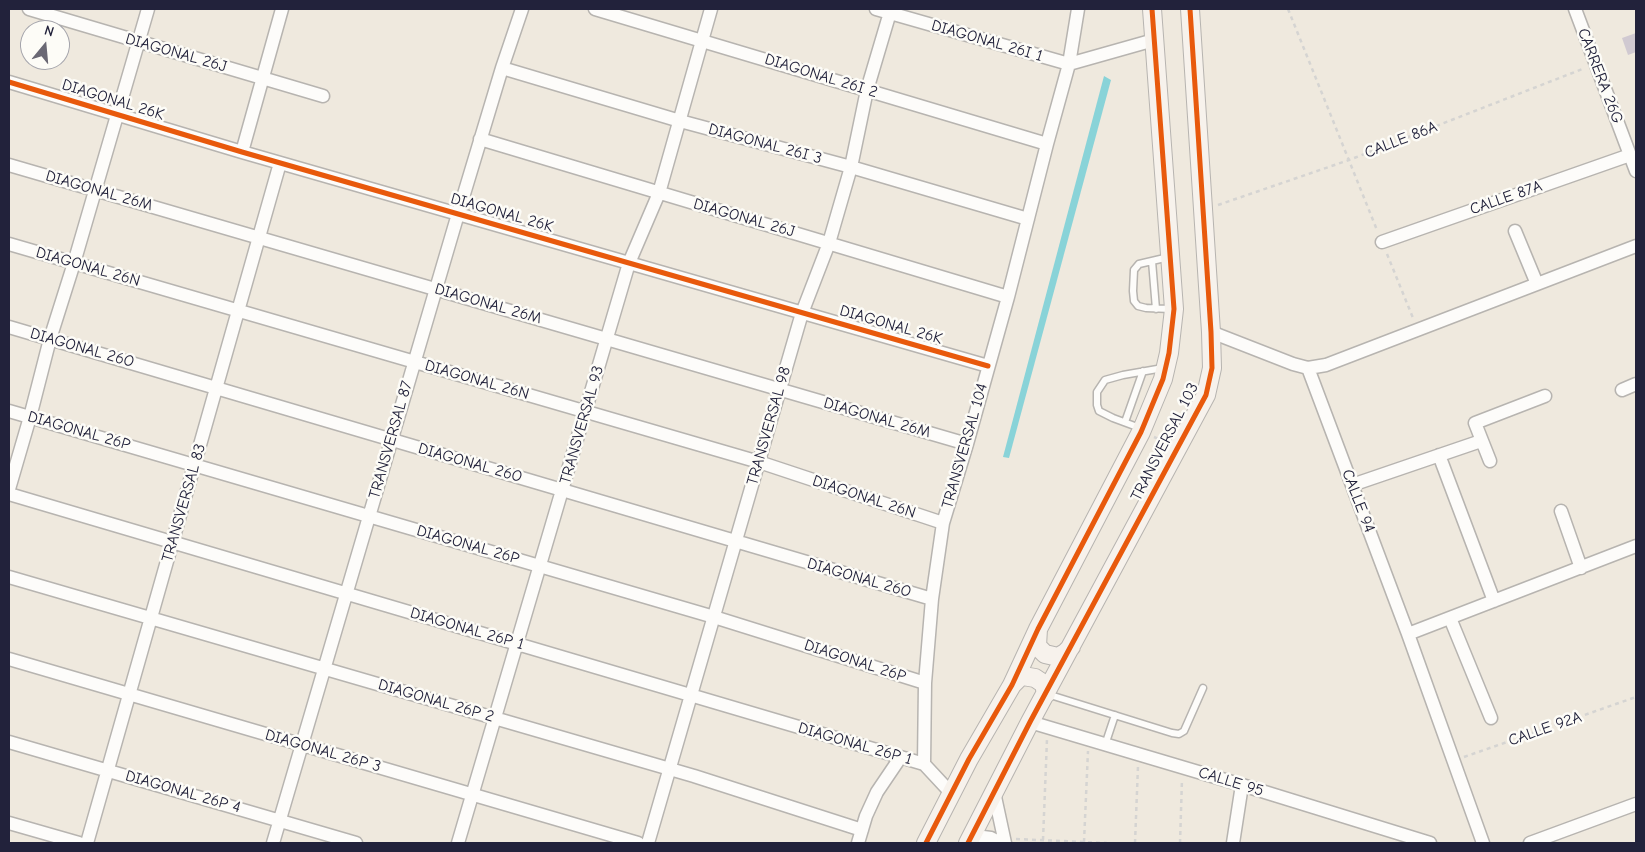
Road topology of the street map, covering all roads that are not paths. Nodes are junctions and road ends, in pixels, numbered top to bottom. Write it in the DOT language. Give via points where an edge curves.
graph roads {
  1 [pos="29,9"];
  2 [pos="148,9"];
  3 [pos="282,9"];
  4 [pos="522,9"];
  5 [pos="595,9"];
  6 [pos="711,9"];
  7 [pos="876,9"];
  8 [pos="1078,9"];
  9 [pos="1152,9"];
  10 [pos="1190,9"];
  11 [pos="1575,9"];
  12 [pos="890,11"];
  13 [pos="1154,40"];
  14 [pos="138,41"];
  15 [pos="702,41"];
  16 [pos="1069,64"];
  17 [pos="502,68"];
  18 [pos="262,78"];
  19 [pos="9,82"];
  20 [pos="867,90"];
  21 [pos="322,96"];
  22 [pos="118,115"];
  23 [pos="680,120"];
  24 [pos="480,139"];
  25 [pos="1047,144"];
  26 [pos="242,152"];
  27 [pos="1630,155"];
  28 [pos="280,163"];
  29 [pos="9,165"];
  30 [pos="851,167"];
  31 [pos="1636,171"];
  32 [pos="96,190"];
  33 [pos="659,193"];
  34 [pos="458,214"];
  35 [pos="1028,219"];
  36 [pos="1515,231"];
  37 [pos="259,238"];
  38 [pos="1382,242"];
  39 [pos="829,243"];
  40 [pos="9,244"];
  41 [pos="1636,246"];
  42 [pos="1170,256"];
  43 [pos="1152,260"];
  44 [pos="74,263"];
  45 [pos="629,263"];
  46 [pos="1537,284"];
  47 [pos="435,289"];
  48 [pos="1008,297"];
  49 [pos="1156,309"];
  50 [pos="1174,309"];
  51 [pos="238,311"];
  52 [pos="802,313"];
  53 [pos="9,327"];
  54 [pos="1211,332"];
  55 [pos="50,339"];
  56 [pos="607,339"];
  57 [pos="414,362"];
  58 [pos="988,366"];
  59 [pos="1166,368"];
  60 [pos="1308,368"];
  61 [pos="1144,371"];
  62 [pos="1636,384"];
  63 [pos="217,388"];
  64 [pos="780,389"];
  65 [pos="1622,390"];
  66 [pos="1545,396"];
  67 [pos="9,411"];
  68 [pos="586,412"];
  69 [pos="30,417"];
  70 [pos="1125,422"];
  71 [pos="1142,430"];
  72 [pos="391,440"];
  73 [pos="1481,441"];
  74 [pos="967,444"];
  75 [pos="1440,455"];
  76 [pos="1490,461"];
  77 [pos="759,462"];
  78 [pos="195,465"];
  79 [pos="1352,485"];
  80 [pos="9,488"];
  81 [pos="562,490"];
  82 [pos="9,494"];
  83 [pos="1561,511"];
  84 [pos="369,516"];
  85 [pos="943,523"];
  86 [pos="736,542"];
  87 [pos="172,543"];
  88 [pos="1636,546"];
  89 [pos="540,566"];
  90 [pos="1581,568"];
  91 [pos="9,577"];
  92 [pos="346,594"];
  93 [pos="932,599"];
  94 [pos="1494,601"];
  95 [pos="714,616"];
  96 [pos="151,618"];
  97 [pos="1450,618"];
  98 [pos="1038,629"];
  99 [pos="1408,634"];
  100 [pos="517,644"];
  101 [pos="1072,646"];
  102 [pos="9,659"];
  103 [pos="324,669"];
  104 [pos="925,683"];
  105 [pos="1012,685"];
  106 [pos="1203,688"];
  107 [pos="130,694"];
  108 [pos="1046,694"];
  109 [pos="691,696"];
  110 [pos="1115,715"];
  111 [pos="495,718"];
  112 [pos="1491,718"];
  113 [pos="1030,722"];
  114 [pos="9,742"];
  115 [pos="302,745"];
  116 [pos="1105,745"];
  117 [pos="900,758"];
  118 [pos="924,764"];
  119 [pos="669,769"];
  120 [pos="108,771"];
  121 [pos="1242,784"];
  122 [pos="994,792"];
  123 [pos="952,793"];
  124 [pos="473,795"];
  125 [pos="1636,804"];
  126 [pos="280,821"];
  127 [pos="9,822"];
  128 [pos="862,830"];
  129 [pos="968,842"];
  130 [pos="1003,842"];
  131 [pos="79,843"];
  132 [pos="87,843"];
  133 [pos="273,843"];
  134 [pos="356,843"];
  135 [pos="458,843"];
  136 [pos="638,843"];
  137 [pos="648,843"];
  138 [pos="858,843"];
  139 [pos="926,843"];
  140 [pos="1233,843"];
  141 [pos="1430,843"];
  142 [pos="1483,843"];
  143 [pos="1530,843"];
  1 -- 14 [label="street, DIAGONAL 26J"];
  2 -- 14 [label="street"];
  3 -- 18 [label="street"];
  4 -- 17 [label="street, TRANSVERSAL 87"];
  5 -- 15 [label="street, DIAGONAL 26I 2"];
  6 -- 15 [label="street, TRANSVERSAL 93"];
  7 -- 12 [label="street, DIAGONAL 26I 1"];
  8 -- 16 [label="street, TRANSVERSAL 104"];
  9 -- 13 [label="street, TRANSVERSAL 103"];
  10 -- 54 [label="street, TRANSVERSAL 103"];
  11 -- 27 [label="street, CARRERA 26G"];
  12 -- 16 [label="street, DIAGONAL 26I 1"];
  12 -- 20 [label="street, TRANSVERSAL 98"];
  13 -- 16 [label="street"];
  13 -- 42 [label="street, TRANSVERSAL 103"];
  14 -- 18 [label="street, DIAGONAL 26J"];
  14 -- 22 [label="street"];
  15 -- 20 [label="street, DIAGONAL 26I 2"];
  15 -- 23 [label="street, TRANSVERSAL 93"];
  16 -- 25 [label="street, TRANSVERSAL 104"];
  17 -- 23 [label="street, DIAGONAL 26I 3"];
  17 -- 24 [label="street, TRANSVERSAL 87"];
  18 -- 21 [label="street, DIAGONAL 26J"];
  18 -- 26 [label="street"];
  19 -- 22 [label="street, DIAGONAL 26K"];
  20 -- 25 [label="street, DIAGONAL 26I 2"];
  20 -- 30 [label="street, TRANSVERSAL 98"];
  22 -- 26 [label="street, DIAGONAL 26K"];
  22 -- 32 [label="street"];
  23 -- 30 [label="street, DIAGONAL 26I 3"];
  23 -- 33 [label="street, TRANSVERSAL 93"];
  24 -- 33 [label="street, DIAGONAL 26J"];
  24 -- 34 [label="street, TRANSVERSAL 87"];
  25 -- 35 [label="street, TRANSVERSAL 104"];
  26 -- 28 [label="street, DIAGONAL 26K"];
  27 -- 31 [label="street, CARRERA 26G"];
  27 -- 38 [label="street, CALLE 87A"];
  28 -- 34 [label="street, DIAGONAL 26K"];
  28 -- 37 [label="street, TRANSVERSAL 83"];
  29 -- 32 [label="street, DIAGONAL 26M"];
  30 -- 35 [label="street, DIAGONAL 26I 3"];
  30 -- 39 [label="street, TRANSVERSAL 98"];
  32 -- 37 [label="street, DIAGONAL 26M"];
  32 -- 44 [label="street"];
  33 -- 39 [label="street, DIAGONAL 26J"];
  33 -- 45 [label="street, TRANSVERSAL 93"];
  34 -- 45 [label="street, DIAGONAL 26K"];
  34 -- 47 [label="street, TRANSVERSAL 87"];
  35 -- 48 [label="street, TRANSVERSAL 104"];
  36 -- 46 [label="street"];
  37 -- 47 [label="street, DIAGONAL 26M"];
  37 -- 51 [label="street, TRANSVERSAL 83"];
  39 -- 48 [label="street, DIAGONAL 26J"];
  39 -- 52 [label="street, TRANSVERSAL 98"];
  40 -- 44 [label="street, DIAGONAL 26N"];
  41 -- 46 [label="street"];
  42 -- 43 [label="lane"];
  42 -- 50 [label="street, TRANSVERSAL 103"];
  43 -- 49 [label="lane"];
  43 -- 49 [label="lane" via="1139,264 1134,270 1134,301 1138,306"];
  44 -- 51 [label="street, DIAGONAL 26N"];
  44 -- 55 [label="street"];
  45 -- 52 [label="street, DIAGONAL 26K"];
  45 -- 56 [label="street, TRANSVERSAL 93"];
  46 -- 60 [label="street" via="1326,365"];
  47 -- 56 [label="street, DIAGONAL 26M"];
  47 -- 57 [label="street, TRANSVERSAL 87"];
  48 -- 58 [label="street, TRANSVERSAL 104"];
  49 -- 50 [label="lane"];
  50 -- 59 [label="street, TRANSVERSAL 103"];
  51 -- 57 [label="street, DIAGONAL 26N"];
  51 -- 63 [label="street, TRANSVERSAL 83"];
  52 -- 58 [label="street, DIAGONAL 26K"];
  52 -- 64 [label="street, TRANSVERSAL 98"];
  53 -- 55 [label="street, DIAGONAL 26O"];
  54 -- 60 [label="street"];
  54 -- 101 [label="street, TRANSVERSAL 103" via="1212,368 1206,395"];
  55 -- 63 [label="street, DIAGONAL 26O"];
  55 -- 69 [label="street"];
  56 -- 64 [label="street, DIAGONAL 26M"];
  56 -- 68 [label="street, TRANSVERSAL 93"];
  57 -- 68 [label="street, DIAGONAL 26N"];
  57 -- 72 [label="street, TRANSVERSAL 87"];
  58 -- 74 [label="street, TRANSVERSAL 104"];
  59 -- 61 [label="lane"];
  59 -- 71 [label="street, TRANSVERSAL 103"];
  60 -- 79 [label="street, CALLE 94"];
  61 -- 70 [label="lane"];
  61 -- 70 [label="lane" via="1106,380 1096,392 1099,411"];
  62 -- 65 [label="street"];
  63 -- 72 [label="street, DIAGONAL 26O"];
  63 -- 78 [label="street, TRANSVERSAL 83"];
  64 -- 74 [label="street, DIAGONAL 26M"];
  64 -- 77 [label="street, TRANSVERSAL 98"];
  66 -- 73 [label="street" via="1475,423"];
  67 -- 69 [label="street, DIAGONAL 26P"];
  68 -- 77 [label="street, DIAGONAL 26N"];
  68 -- 81 [label="street, TRANSVERSAL 93"];
  69 -- 78 [label="street, DIAGONAL 26P"];
  69 -- 80 [label="street"];
  70 -- 71 [label="lane"];
  71 -- 98 [label="street, TRANSVERSAL 103"];
  72 -- 81 [label="street, DIAGONAL 26O"];
  72 -- 84 [label="street, TRANSVERSAL 87"];
  73 -- 75 [label="street"];
  73 -- 76 [label="street"];
  74 -- 85 [label="street, TRANSVERSAL 104"];
  75 -- 79 [label="street"];
  75 -- 94 [label="street"];
  77 -- 85 [label="street, DIAGONAL 26N"];
  77 -- 86 [label="street, TRANSVERSAL 98"];
  78 -- 84 [label="street, DIAGONAL 26P"];
  78 -- 87 [label="street, TRANSVERSAL 83"];
  79 -- 99 [label="street, CALLE 94"];
  81 -- 86 [label="street, DIAGONAL 26O"];
  81 -- 89 [label="street, TRANSVERSAL 93"];
  82 -- 87 [label="street, DIAGONAL 26P 1"];
  83 -- 90 [label="street"];
  84 -- 89 [label="street, DIAGONAL 26P"];
  84 -- 92 [label="street, TRANSVERSAL 87"];
  85 -- 93 [label="street, TRANSVERSAL 104"];
  86 -- 93 [label="street, DIAGONAL 26O"];
  86 -- 95 [label="street, TRANSVERSAL 98"];
  87 -- 92 [label="street, DIAGONAL 26P 1"];
  87 -- 96 [label="street, TRANSVERSAL 83"];
  88 -- 90 [label="street"];
  89 -- 95 [label="street, DIAGONAL 26P"];
  89 -- 100 [label="street, TRANSVERSAL 93"];
  90 -- 94 [label="street"];
  91 -- 96 [label="street, DIAGONAL 26P 2"];
  92 -- 100 [label="street, DIAGONAL 26P 1"];
  92 -- 103 [label="street, TRANSVERSAL 87"];
  93 -- 104 [label="street, TRANSVERSAL 104"];
  94 -- 97 [label="street"];
  95 -- 104 [label="street, DIAGONAL 26P"];
  95 -- 109 [label="street, TRANSVERSAL 98"];
  96 -- 103 [label="street, DIAGONAL 26P 2"];
  96 -- 107 [label="street, TRANSVERSAL 83"];
  97 -- 99 [label="street"];
  97 -- 112 [label="street"];
  98 -- 101 [label="street" via="1037,646 1045,654 1058,657"];
  98 -- 105 [label="street, TRANSVERSAL 103"];
  99 -- 142 [label="street, CALLE 94"];
  100 -- 109 [label="street, DIAGONAL 26P 1"];
  100 -- 111 [label="street, TRANSVERSAL 93"];
  101 -- 108 [label="street, TRANSVERSAL 103"];
  102 -- 107 [label="street, DIAGONAL 26P 3"];
  103 -- 111 [label="street, DIAGONAL 26P 2"];
  103 -- 115 [label="street, TRANSVERSAL 87"];
  104 -- 118 [label="street, TRANSVERSAL 104"];
  105 -- 108 [label="street" via="1023,676 1035,678 1044,684"];
  105 -- 123 [label="street, TRANSVERSAL 103"];
  106 -- 110 [label="lane" via="1184,730 1179,734"];
  107 -- 115 [label="street, DIAGONAL 26P 3"];
  107 -- 120 [label="street, TRANSVERSAL 83"];
  108 -- 110 [label="lane"];
  108 -- 113 [label="street, TRANSVERSAL 103"];
  109 -- 117 [label="street, DIAGONAL 26P 1"];
  109 -- 119 [label="street, TRANSVERSAL 98"];
  110 -- 116 [label="lane"];
  111 -- 119 [label="street, DIAGONAL 26P 2"];
  111 -- 124 [label="street, TRANSVERSAL 93"];
  113 -- 116 [label="street, CALLE 95"];
  113 -- 122 [label="street, TRANSVERSAL 103"];
  114 -- 120 [label="street, DIAGONAL 26P 4"];
  115 -- 124 [label="street, DIAGONAL 26P 3"];
  115 -- 126 [label="street, TRANSVERSAL 87"];
  116 -- 121 [label="street, CALLE 95"];
  117 -- 118 [label="street, DIAGONAL 26P 1"];
  117 -- 128 [label="street" via="877,792"];
  118 -- 123 [label="street"];
  119 -- 128 [label="street, DIAGONAL 26P 2"];
  119 -- 137 [label="street, TRANSVERSAL 98"];
  120 -- 126 [label="street, DIAGONAL 26P 4"];
  120 -- 132 [label="street, TRANSVERSAL 83"];
  121 -- 140 [label="street"];
  121 -- 141 [label="street, CALLE 95"];
  122 -- 129 [label="street, TRANSVERSAL 103"];
  122 -- 130 [label="street"];
  123 -- 139 [label="street, TRANSVERSAL 103"];
  124 -- 135 [label="street, TRANSVERSAL 93"];
  124 -- 136 [label="street, DIAGONAL 26P 3"];
  125 -- 143 [label="street"];
  126 -- 133 [label="street, TRANSVERSAL 87"];
  126 -- 134 [label="street, DIAGONAL 26P 4"];
  127 -- 131 [label="street"];
  128 -- 138 [label="street"];
  129 -- 130 [label="street" via="984,837"];
}
